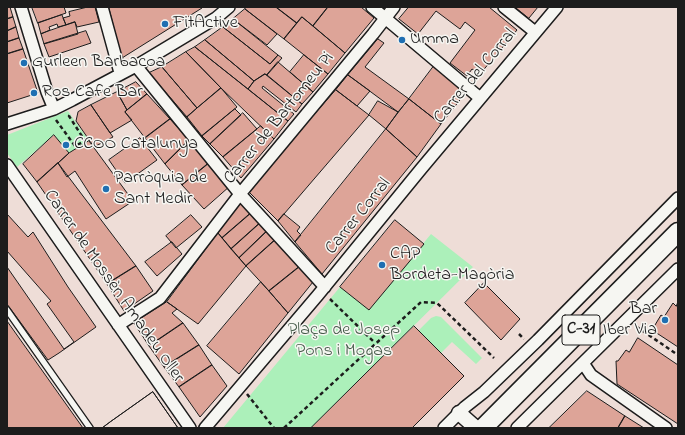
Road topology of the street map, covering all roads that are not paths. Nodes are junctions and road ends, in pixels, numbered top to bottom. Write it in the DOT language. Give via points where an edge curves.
graph roads {
  1 [pos="21,7"];
  2 [pos="102,7"];
  3 [pos="212,7"];
  4 [pos="229,7"];
  5 [pos="372,7"];
  6 [pos="394,7"];
  7 [pos="504,7"];
  8 [pos="557,7"];
  9 [pos="216,18"];
  10 [pos="385,18"];
  11 [pos="535,32"];
  12 [pos="136,66"];
  13 [pos="121,74"];
  14 [pos="480,98"];
  15 [pos="55,114"];
  16 [pos="7,124"];
  17 [pos="421,168"];
  18 [pos="8,169"];
  19 [pos="240,194"];
  20 [pos="678,198"];
  21 [pos="678,232"];
  22 [pos="678,269"];
  23 [pos="326,291"];
  24 [pos="7,310"];
  25 [pos="118,326"];
  26 [pos="583,363"];
  27 [pos="459,413"];
  28 [pos="207,426"];
  29 [pos="90,428"];
  30 [pos="190,428"];
  31 [pos="444,428"];
  32 [pos="476,428"];
  33 [pos="483,428"];
  34 [pos="517,428"];
  35 [pos="666,428"];
  1 -- 15 [label="street"];
  2 -- 13 [label="street"];
  3 -- 9 [label="street"];
  4 -- 9 [label="street"];
  5 -- 10 [label="street"];
  6 -- 10 [label="street, Carrer de Bartomeu Pi"];
  7 -- 11 [label="street"];
  8 -- 11 [label="street, Carrer del Corral"];
  9 -- 12 [label="street"];
  10 -- 14 [label="street"];
  10 -- 19 [label="street, Carrer de Bartomeu Pi"];
  11 -- 14 [label="street, Carrer del Corral"];
  12 -- 13 [label="street"];
  12 -- 19 [label="street"];
  13 -- 15 [label="street"];
  14 -- 17 [label="street, Carrer del Corral"];
  15 -- 16 [label="street"];
  17 -- 23 [label="street, Carrer Corral"];
  18 -- 25 [label="street, Carrer de Mossèn Amadeu Oller"];
  19 -- 23 [label="street"];
  19 -- 25 [label="street, Carrer de Bartomeu Pi" via="160,298"];
  20 -- 27 [label="street" via="538,340"];
  21 -- 33 [label="main road, C-31"];
  22 -- 26 [label="street"];
  23 -- 28 [label="street"];
  24 -- 29 [label="lane"];
  25 -- 30 [label="street, Carrer de Mossèn Amadeu Oller"];
  26 -- 34 [label="street"];
  26 -- 35 [label="street" via="591,375"];
  27 -- 31 [label="street"];
  27 -- 32 [label="street"];
}
